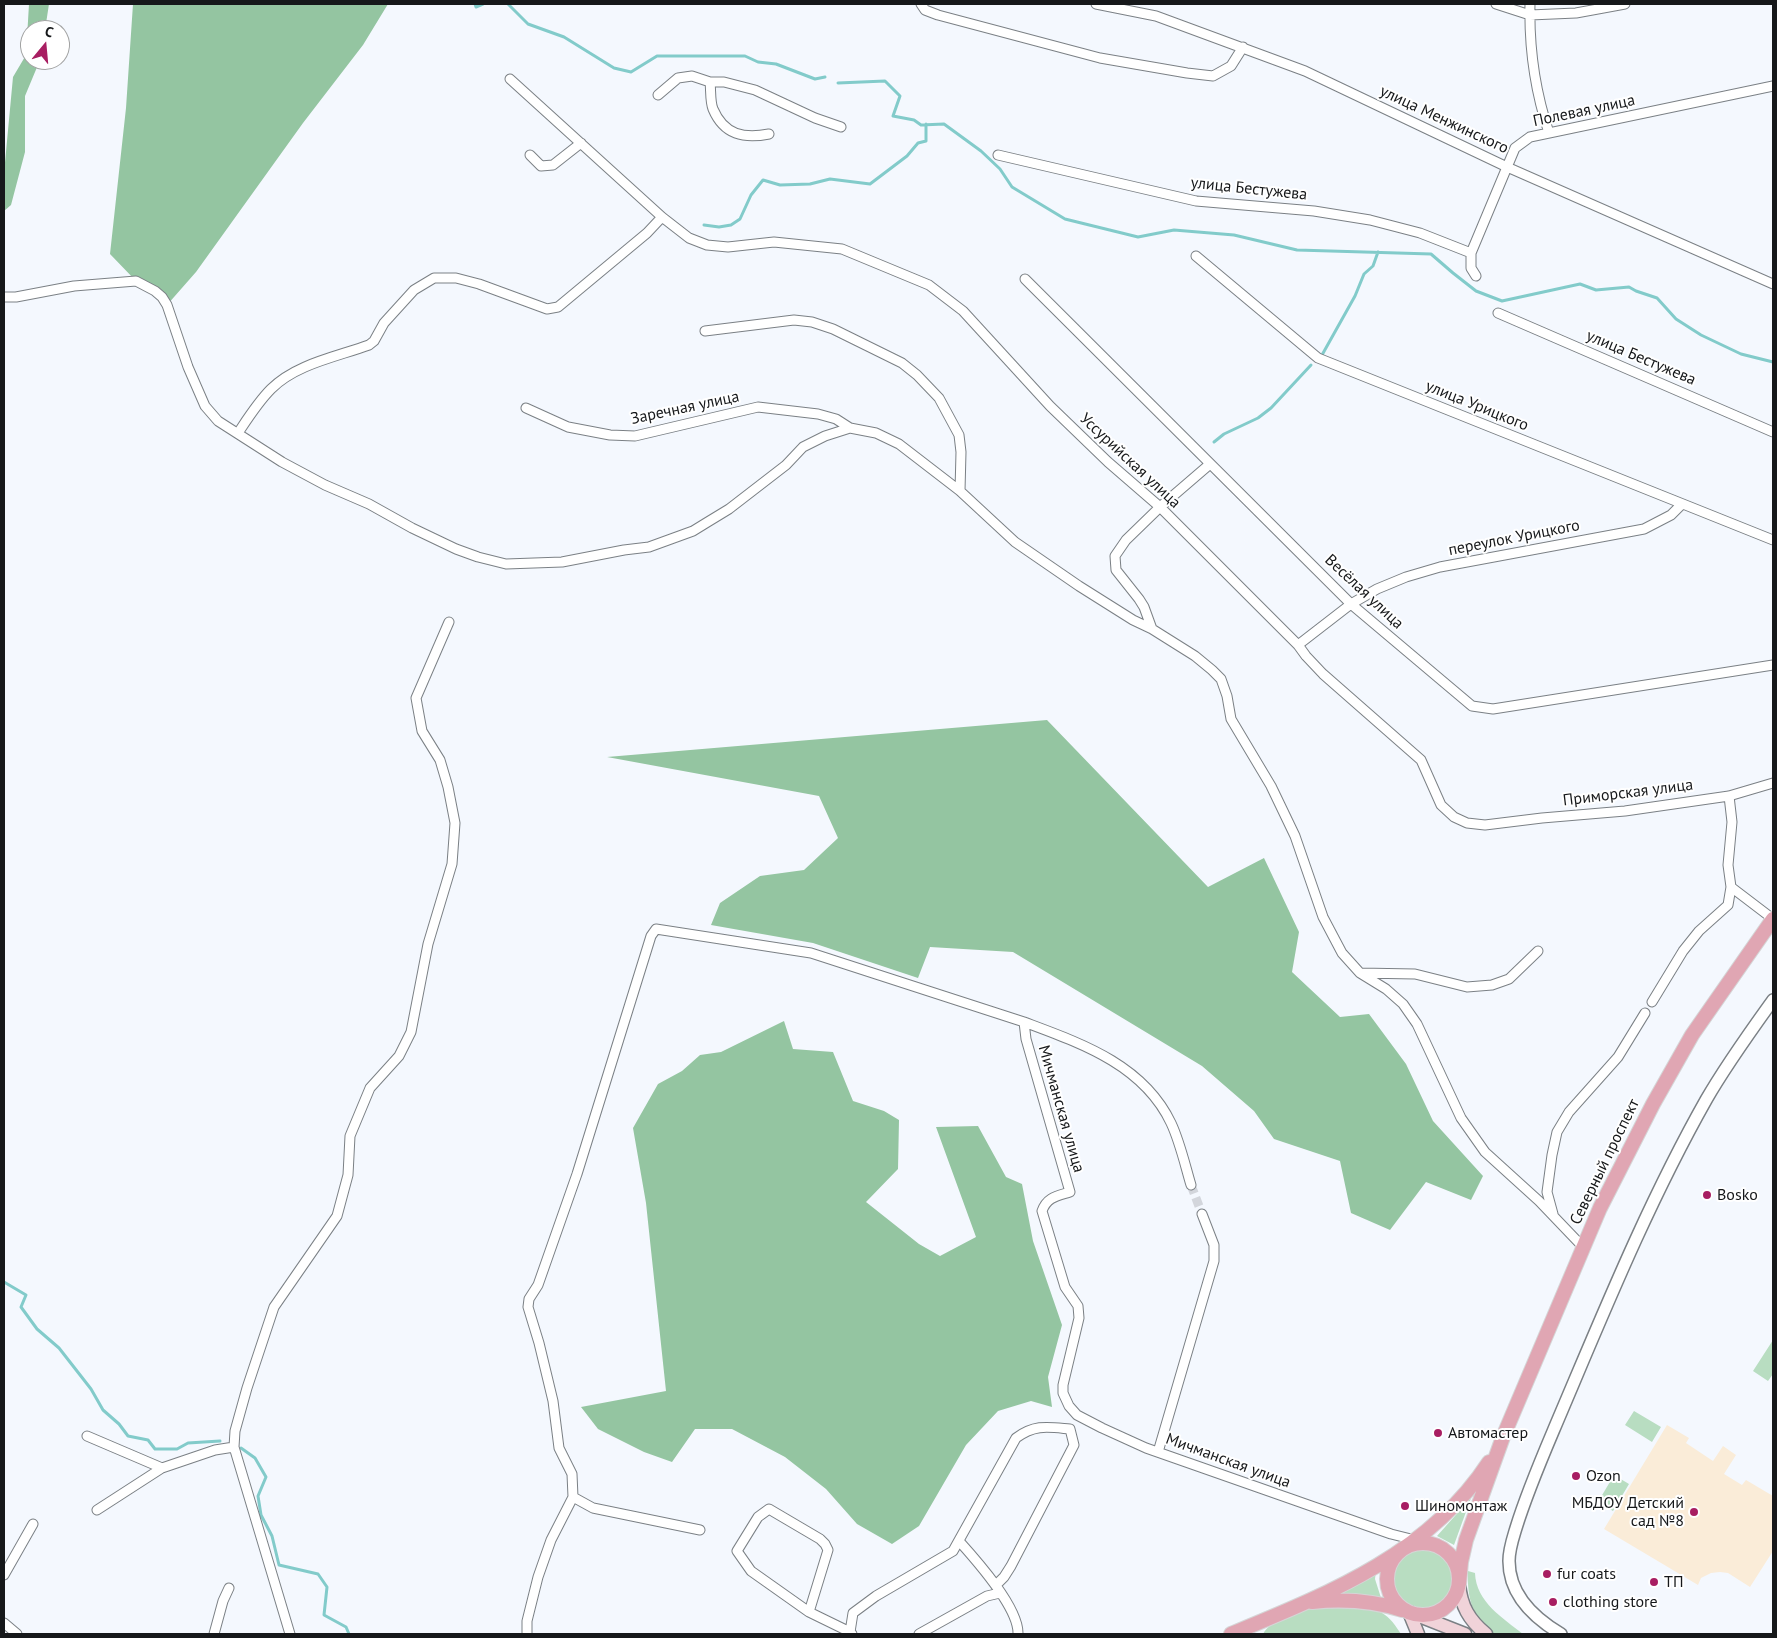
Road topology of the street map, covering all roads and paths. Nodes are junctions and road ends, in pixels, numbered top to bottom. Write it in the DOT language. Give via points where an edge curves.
graph roads {
  1 [pos="921,4"];
  2 [pos="1096,4"];
  3 [pos="1496,4"];
  4 [pos="1530,4"];
  5 [pos="1625,4"];
  6 [pos="1530,15"];
  7 [pos="1243,47"];
  8 [pos="510,79"];
  9 [pos="710,82"];
  10 [pos="1773,86"];
  11 [pos="658,95"];
  12 [pos="841,127"];
  13 [pos="1549,133"];
  14 [pos="768,134"];
  15 [pos="582,143"];
  16 [pos="530,155"];
  17 [pos="998,155"];
  18 [pos="1507,167"];
  19 [pos="662,217"];
  20 [pos="1471,253"];
  21 [pos="1196,256"];
  22 [pos="1476,276"];
  23 [pos="1025,279"];
  24 [pos="1773,284"];
  25 [pos="4,297"];
  26 [pos="1498,313"];
  27 [pos="705,331"];
  28 [pos="526,408"];
  29 [pos="850,428"];
  30 [pos="1773,432"];
  31 [pos="238,433"];
  32 [pos="1210,464"];
  33 [pos="960,491"];
  34 [pos="1681,504"];
  35 [pos="1160,508"];
  36 [pos="1773,540"];
  37 [pos="1351,604"];
  38 [pos="449,622"];
  39 [pos="1152,629"];
  40 [pos="1298,645"];
  41 [pos="1773,665"];
  42 [pos="1773,784"];
  43 [pos="1729,796"];
  44 [pos="1485,825"];
  45 [pos="1731,887"];
  46 [pos="1773,919"];
  47 [pos="1538,951"];
  48 [pos="1360,972"];
  49 [pos="1773,1000"];
  50 [pos="1652,1002"];
  51 [pos="1645,1013"];
  52 [pos="1024,1022"];
  53 [pos="1191,1185"];
  54 [pos="1202,1214"];
  55 [pos="1554,1216"];
  56 [pos="1583,1247"];
  57 [pos="87,1436"];
  58 [pos="1503,1437"];
  59 [pos="234,1447"];
  60 [pos="1158,1452"];
  61 [pos="162,1468"];
  62 [pos="573,1497"];
  63 [pos="97,1510"];
  64 [pos="32,1524"];
  65 [pos="700,1530"];
  66 [pos="1416,1540"];
  67 [pos="959,1541"];
  68 [pos="1431,1544"];
  69 [pos="1401,1550"];
  70 [pos="4,1575"];
  71 [pos="1459,1584"];
  72 [pos="229,1588"];
  73 [pos="998,1589"];
  74 [pos="1290,1609"];
  75 [pos="810,1612"];
  76 [pos="1409,1612"];
  77 [pos="4,1623"];
  78 [pos="851,1633"];
  79 [pos="1240,1633"];
  80 [pos="17,1634"];
  81 [pos="214,1634"];
  82 [pos="290,1634"];
  83 [pos="527,1634"];
  84 [pos="920,1634"];
  85 [pos="1018,1634"];
  86 [pos="1418,1634"];
  87 [pos="1465,1634"];
  88 [pos="1486,1634"];
  89 [pos="1561,1634"];
  1 -- 7 [label="street" via="938,15 1100,58 1187,73 1213,76 1231,66"];
  2 -- 7 [label="street, улица Менжинского" via="1156,16"];
  3 -- 6 [label="street"];
  4 -- 6 [label="street"];
  5 -- 6 [label="street" via="1576,13"];
  6 -- 13 [label="street" via="1530,43"];
  7 -- 18 [label="street, улица Менжинского" via="1305,71"];
  8 -- 15 [label="street"];
  9 -- 11 [label="street" via="692,76 678,78"];
  9 -- 12 [label="street" via="755,90"];
  9 -- 14 [label="street" via="712,108 722,125 737,134 753,137"];
  10 -- 13 [label="street, Полевая улица"];
  13 -- 18 [label="street, Полевая улица" via="1530,138 1515,148"];
  15 -- 16 [label="street" via="553,165 541,166"];
  15 -- 19 [label="street"];
  17 -- 20 [label="street, улица Бестужева" via="1196,201 1314,211 1370,220"];
  18 -- 20 [label="street, Полевая улица"];
  18 -- 24 [label="street, улица Менжинского"];
  19 -- 31 [label="street" via="647,233 553,309 456,278 434,278 414,290 384,323 369,346 304,368 279,383 256,406"];
  19 -- 35 [label="street, Уссурийская улица" via="689,238 707,244 728,247 774,242 842,249 929,285 963,311 1050,406"];
  20 -- 22 [label="street" via="1471,268"];
  21 -- 34 [label="street, улица Урицкого" via="1318,358"];
  23 -- 32 [label="street, Весёлая улица"];
  25 -- 31 [label="street" via="126,282 136,282 155,291 167,304 205,406 218,421"];
  26 -- 30 [label="street, улица Бестужева"];
  27 -- 33 [label="street" via="794,320 812,322 902,363 939,398 959,435"];
  28 -- 29 [label="street, Заречная улица" via="568,427 610,435 635,436 758,407 818,414 836,419"];
  29 -- 31 [label="street" via="803,447 786,465 729,509 692,531 649,547 562,562 506,564 478,557 412,528 282,462"];
  29 -- 33 [label="street" via="876,433 899,444"];
  32 -- 35 [label="street"];
  32 -- 37 [label="street, Весёлая улица"];
  33 -- 39 [label="street" via="1015,542 1132,620"];
  34 -- 36 [label="street, улица Урицкого"];
  34 -- 37 [label="street, переулок Урицкого" via="1670,515 1644,529 1440,567 1377,589"];
  35 -- 39 [label="street" via="1126,540 1114,562 1116,570 1144,607"];
  35 -- 40 [label="street, Уссурийская улица"];
  37 -- 40 [label="street, переулок Урицкого"];
  37 -- 41 [label="street, Весёлая улица" via="1472,706 1493,710"];
  38 -- 59 [label="street" via="416,698 422,731 440,760 455,823 452,864 428,944 411,1032 399,1056 366,1096 350,1136 348,1174 337,1216 274,1307 247,1388"];
  39 -- 48 [label="street" via="1195,656 1221,679 1230,719 1271,786 1295,836 1328,928 1342,953"];
  40 -- 44 [label="street, Уссурийская улица" via="1323,674 1420,760 1441,805 1467,823"];
  42 -- 43 [label="street, Приморская улица"];
  43 -- 44 [label="street, Приморская улица" via="1625,811"];
  43 -- 45 [label="street" via="1732,822 1728,865"];
  45 -- 46 [label="street"];
  45 -- 50 [label="street" via="1728,905 1699,931 1683,951"];
  46 -- 56 [label="main road, Северный проспект" via="1688,1044 1653,1104"];
  47 -- 48 [label="street" via="1509,979 1492,985 1467,987 1416,974"];
  48 -- 55 [label="street" via="1404,1004 1417,1024 1460,1118 1485,1152"];
  49 -- 89 [label="street" via="1707,1099 1657,1196 1527,1491 1511,1546 1510,1572 1523,1603"];
  51 -- 55 [label="street" via="1618,1057 1570,1112 1558,1132 1547,1192"];
  52 -- 53 [label="street" via="1078,1042 1114,1061 1147,1088 1171,1123"];
  52 -- 60 [label="street, Мичманская улица" via="1026,1039 1070,1192 1051,1198 1042,1211 1065,1287 1078,1306 1079,1318 1063,1393 1077,1415"];
  52 -- 62 [label="street" via="812,953 656,929 651,936 574,1183 538,1285 529,1299 529,1313 552,1401 559,1448 572,1474"];
  54 -- 60 [label="street" via="1214,1245 1214,1261"];
  55 -- 56 [label="street"];
  56 -- 58 [label="main road, Северный проспект"];
  57 -- 61 [label="street"];
  58 -- 66 [label="main road" via="1484,1470 1464,1495"];
  58 -- 71 [label="main road" via="1466,1540"];
  59 -- 61 [label="street"];
  59 -- 82 [label="street"];
  60 -- 66 [label="street, Мичманская улица"];
  61 -- 63 [label="street"];
  62 -- 65 [label="street" via="593,1508"];
  62 -- 83 [label="street" via="551,1540 538,1577"];
  64 -- 70 [label="street"];
  66 -- 68 [label="street, Мичманская улица"];
  66 -- 69 [label="main road"];
  67 -- 73 [label="street"];
  67 -- 73 [label="street" via="1016,1438 1028,1429 1070,1430 1074,1444"];
  67 -- 78 [label="street" via="952,1551 853,1613"];
  68 -- 69 [label="main road" via="1414,1544"];
  68 -- 71 [label="main road" via="1452,1558"];
  69 -- 74 [label="main road" via="1371,1570"];
  69 -- 76 [label="main road" via="1388,1569 1387,1584 1397,1605"];
  71 -- 76 [label="main road" via="1453,1599 1443,1609 1430,1615"];
  71 -- 88 [label="main road" via="1464,1608"];
  72 -- 81 [label="street"];
  73 -- 84 [label="street"];
  73 -- 85 [label="street" via="1017,1622"];
  74 -- 76 [label="main road" via="1313,1602 1337,1601 1378,1604"];
  74 -- 79 [label="main road"];
  75 -- 75 [label="street" via="828,1550 820,1539 769,1509 758,1517 737,1550 751,1571"];
  75 -- 78 [label="street"];
  76 -- 86 [label="main road"];
  76 -- 87 [label="main road"];
  77 -- 80 [label="street"];
}
